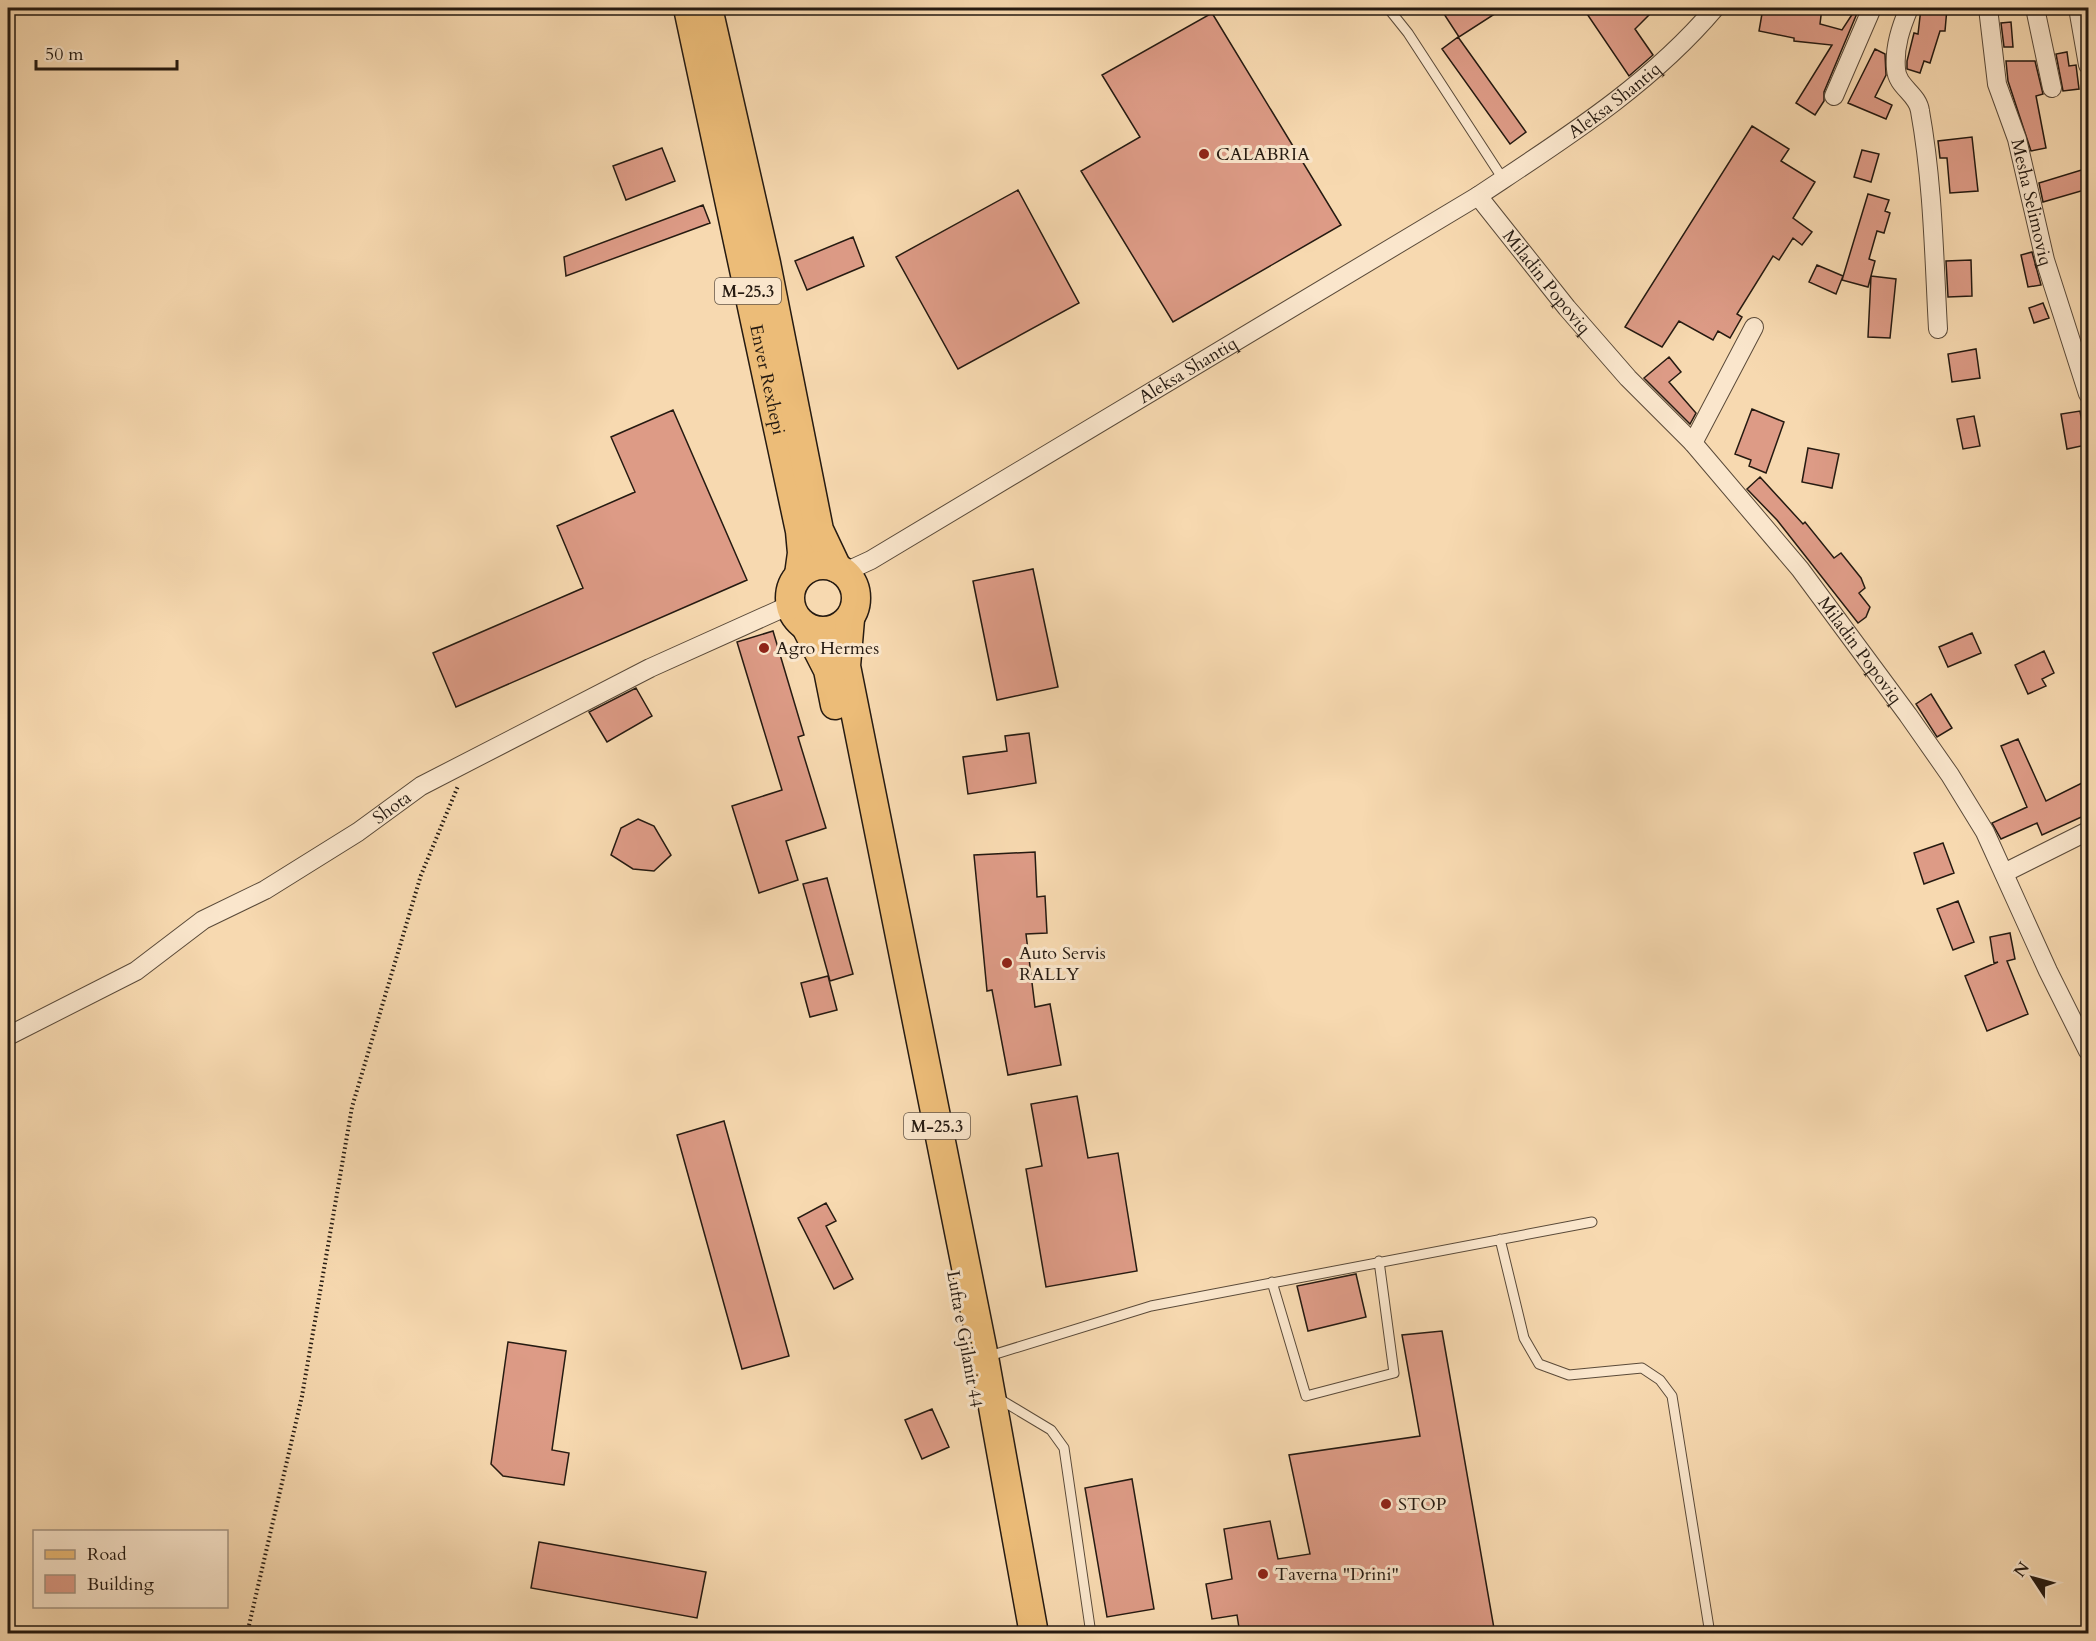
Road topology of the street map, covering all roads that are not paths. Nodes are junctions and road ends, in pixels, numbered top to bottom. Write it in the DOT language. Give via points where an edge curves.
graph roads {
  1 [pos="688,8"];
  2 [pos="708,8"];
  3 [pos="1388,8"];
  4 [pos="1715,8"];
  5 [pos="1872,8"];
  6 [pos="1909,8"];
  7 [pos="1988,8"];
  8 [pos="2035,8"];
  9 [pos="2078,8"];
  10 [pos="2088,65"];
  11 [pos="2052,88"];
  12 [pos="1834,96"];
  13 [pos="1503,179"];
  14 [pos="1478,196"];
  15 [pos="1754,327"];
  16 [pos="1938,329"];
  17 [pos="2088,394"];
  18 [pos="1693,443"];
  19 [pos="800,574"];
  20 [pos="845,574"];
  21 [pos="798,616"];
  22 [pos="850,619"];
  23 [pos="2088,831"];
  24 [pos="2004,873"];
  25 [pos="8,1036"];
  26 [pos="2088,1051"];
  27 [pos="1592,1222"];
  28 [pos="1500,1239"];
  29 [pos="1379,1261"];
  30 [pos="1272,1282"];
  31 [pos="984,1358"];
  32 [pos="990,1395"];
  33 [pos="1019,1634"];
  34 [pos="1034,1634"];
  35 [pos="1091,1634"];
  36 [pos="1710,1634"];
  1 -- 19 [label="main road, Enver Rexhepi / M-25.3" via="800,531"];
  2 -- 20 [label="main road, M-25.3" via="766,263 819,530"];
  3 -- 13 [label="lane"];
  4 -- 13 [label="street, Aleksa Shantiq" via="1655,68 1575,133"];
  5 -- 12 [label="street"];
  6 -- 16 [label="street" via="1899,33 1896,71 1902,86 1919,103 1927,149"];
  7 -- 17 [label="street, Mesha Selimoviq" via="1997,84 2017,139 2045,260"];
  8 -- 11 [label="street"];
  9 -- 10 [label="street"];
  13 -- 14 [label="street, Aleksa Shantiq"];
  14 -- 18 [label="street, Miladin Popoviq" via="1620,369"];
  14 -- 20 [label="street, Aleksa Shantiq"];
  15 -- 18 [label="street"];
  18 -- 24 [label="street, Miladin Popoviq" via="1800,569 1908,715 1985,832"];
  19 -- 20 [label="main road" via="825,564"];
  19 -- 21 [label="main road, M-25.3" via="792,585"];
  20 -- 22 [label="main road, M-25.3" via="857,600"];
  21 -- 22 [label="main road" via="815,631 834,630"];
  21 -- 25 [label="street, Shota" via="650,668 421,786 358,832 266,890 203,920 136,971"];
  21 -- 33 [label="main road, Lufta e Gjilanit 44 / M-25.3" via="828,670 911,1044"];
  22 -- 31 [label="main road, M-25.3" via="846,666"];
  23 -- 24 [label="street"];
  24 -- 26 [label="street, Miladin Popoviq"];
  27 -- 28 [label="lane"];
  28 -- 29 [label="lane"];
  28 -- 36 [label="lane" via="1524,1338 1539,1364 1569,1375 1642,1368 1660,1380 1672,1396"];
  29 -- 30 [label="lane"];
  29 -- 30 [label="lane" via="1394,1373 1306,1395"];
  30 -- 31 [label="lane" via="1151,1306"];
  31 -- 32 [label="main road, M-25.3"];
  32 -- 34 [label="main road, M-25.3"];
  32 -- 35 [label="lane" via="1051,1430 1064,1448"];
}
